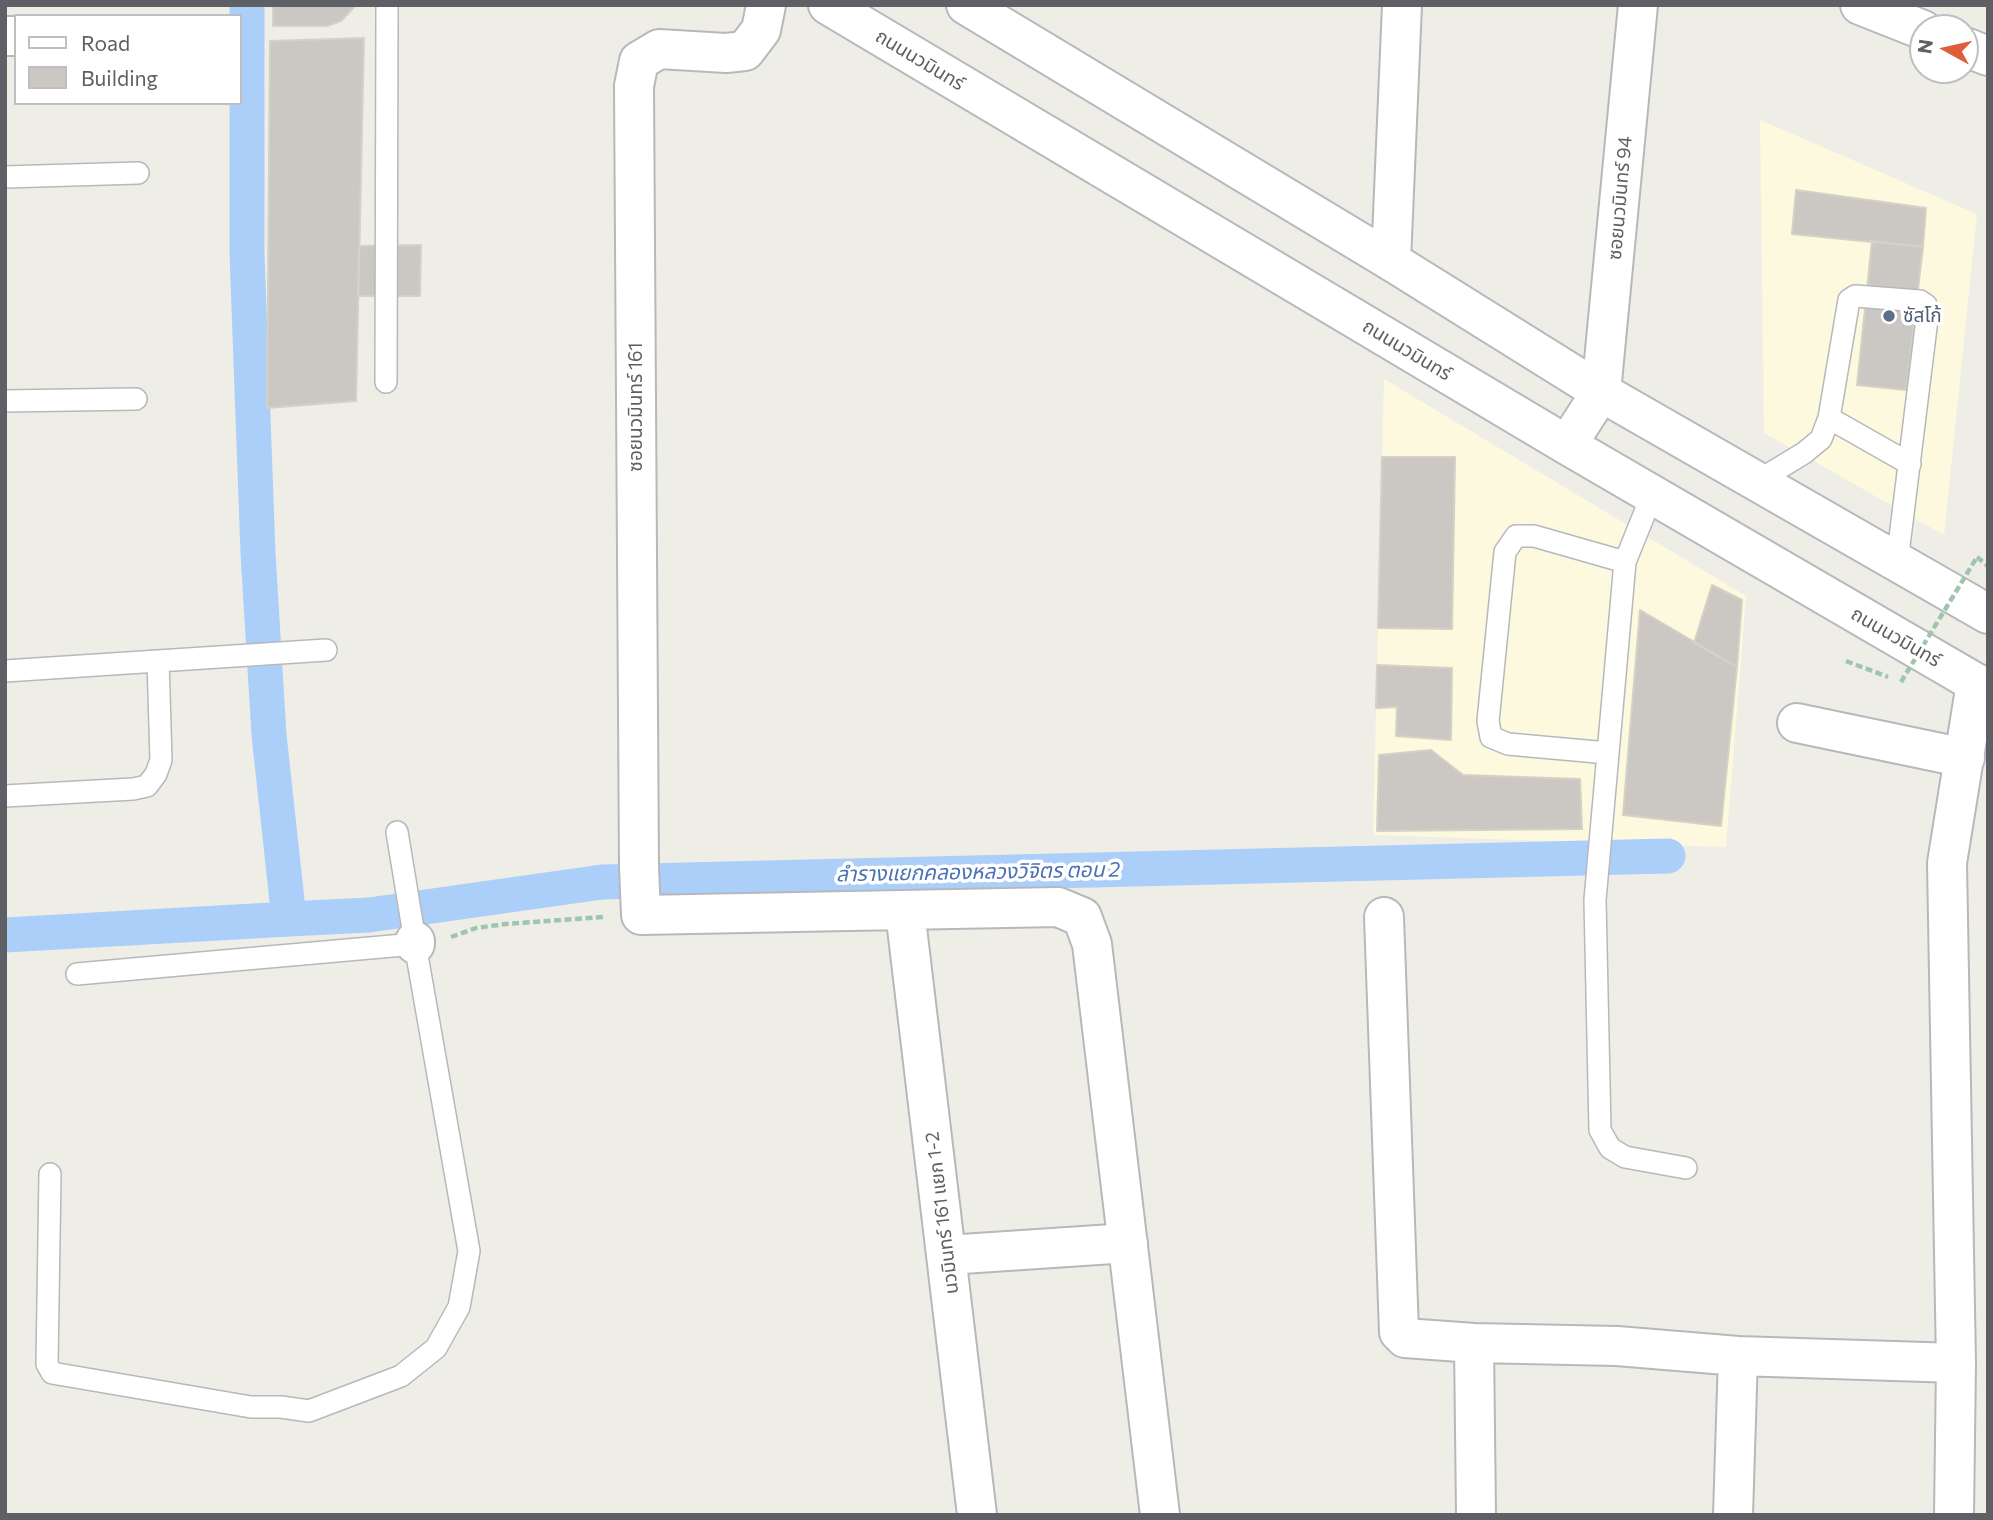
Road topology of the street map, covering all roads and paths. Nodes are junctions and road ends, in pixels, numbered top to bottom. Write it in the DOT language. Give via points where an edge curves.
graph roads {
  1 [pos="387,5"];
  2 [pos="766,5"];
  3 [pos="828,5"];
  4 [pos="965,5"];
  5 [pos="1402,5"];
  6 [pos="1638,5"];
  7 [pos="1860,5"];
  8 [pos="1909,24"];
  9 [pos="138,173"];
  10 [pos="5,177"];
  11 [pos="1391,261"];
  12 [pos="386,382"];
  13 [pos="1601,391"];
  14 [pos="136,399"];
  15 [pos="5,401"];
  16 [pos="1829,418"];
  17 [pos="1567,445"];
  18 [pos="1910,464"];
  19 [pos="1758,481"];
  20 [pos="1652,495"];
  21 [pos="1625,562"];
  22 [pos="1897,562"];
  23 [pos="1988,566"];
  24 [pos="1988,614"];
  25 [pos="326,650"];
  26 [pos="158,661"];
  27 [pos="1846,661"];
  28 [pos="5,671"];
  29 [pos="1982,687"];
  30 [pos="1797,723"];
  31 [pos="1608,753"];
  32 [pos="1965,758"];
  33 [pos="5,796"];
  34 [pos="397,832"];
  35 [pos="640,894"];
  36 [pos="905,911"];
  37 [pos="1384,917"];
  38 [pos="415,942"];
  39 [pos="77,974"];
  40 [pos="1686,1168"];
  41 [pos="50,1174"];
  42 [pos="1128,1243"];
  43 [pos="947,1255"];
  44 [pos="1474,1343"];
  45 [pos="1738,1356"];
  46 [pos="1956,1363"];
  47 [pos="977,1515"];
  48 [pos="1160,1515"];
  49 [pos="1476,1515"];
  50 [pos="1733,1515"];
  51 [pos="1954,1515"];
  1 -- 12 [label="lane"];
  2 -- 35 [label="street, ซอยนวมินทร์ 161" via="761,30 745,51 659,49 639,61 634,86"];
  3 -- 17 [label="street, ถนนนวมินทร์"];
  4 -- 11 [label="street"];
  5 -- 11 [label="street"];
  6 -- 13 [label="street, ซอยนวมินทร์ 94"];
  7 -- 8 [label="street"];
  9 -- 10 [label="lane"];
  11 -- 13 [label="street"];
  13 -- 17 [label="street"];
  13 -- 19 [label="street"];
  14 -- 15 [label="lane"];
  16 -- 18 [label="lane"];
  16 -- 18 [label="lane" via="1849,300 1854,296 1920,301 1928,311"];
  16 -- 19 [label="lane" via="1821,439"];
  17 -- 20 [label="street, ถนนนวมินทร์"];
  18 -- 22 [label="lane"];
  19 -- 22 [label="street"];
  20 -- 21 [label="lane"];
  20 -- 29 [label="street, ถนนนวมินทร์"];
  21 -- 31 [label="lane"];
  21 -- 31 [label="lane" via="1534,536 1516,537 1506,552 1488,721 1491,737 1508,744"];
  22 -- 24 [label="street"];
  23 -- 27 [label="path, bridge" via="1977,557 1901,682"];
  25 -- 26 [label="lane"];
  26 -- 28 [label="lane"];
  26 -- 33 [label="lane" via="161,760 147,786"];
  29 -- 32 [label="street"];
  30 -- 32 [label="street"];
  31 -- 40 [label="lane" via="1595,900 1600,1130 1610,1148 1625,1157"];
  32 -- 46 [label="street" via="1947,863"];
  34 -- 38 [label="lane"];
  35 -- 36 [label="street"];
  35 -- 38 [label="path"];
  36 -- 42 [label="street" via="1058,907 1082,917 1092,944"];
  36 -- 43 [label="street, นวมินทร์ 161 แยก 1-2"];
  37 -- 44 [label="street" via="1399,1332 1415,1340"];
  38 -- 39 [label="lane"];
  38 -- 41 [label="lane" via="469,1251 459,1307 436,1348 401,1376 309,1411 251,1407 52,1373 47,1364"];
  42 -- 43 [label="street"];
  42 -- 48 [label="street"];
  43 -- 47 [label="street, นวมินทร์ 161 แยก 1-2"];
  44 -- 45 [label="street" via="1617,1346"];
  44 -- 49 [label="street"];
  45 -- 46 [label="street"];
  45 -- 50 [label="street"];
  46 -- 51 [label="street"];
}
